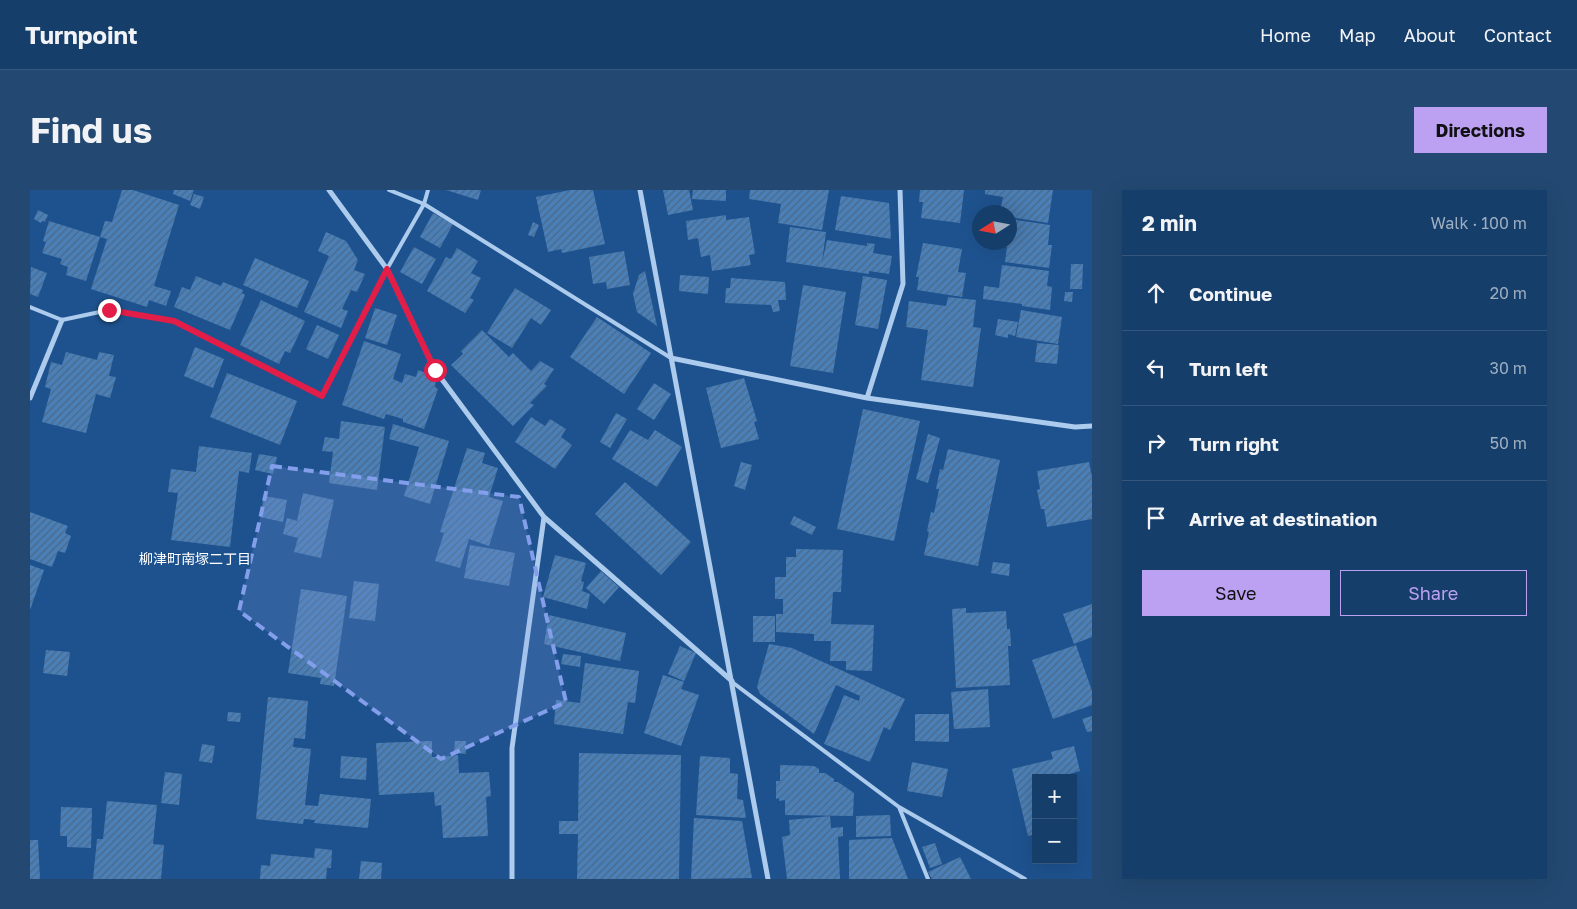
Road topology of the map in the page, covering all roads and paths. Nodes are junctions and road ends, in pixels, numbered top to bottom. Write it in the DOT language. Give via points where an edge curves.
graph roads {
  1 [pos="329,190"];
  2 [pos="389,190"];
  3 [pos="428,190"];
  4 [pos="640,190"];
  5 [pos="900,190"];
  6 [pos="424,204"];
  7 [pos="387,269"];
  8 [pos="30,308"];
  9 [pos="62,320"];
  10 [pos="671,358"];
  11 [pos="30,398"];
  12 [pos="867,398"];
  13 [pos="1092,426"];
  14 [pos="544,517"];
  15 [pos="732,682"];
  16 [pos="900,807"];
  17 [pos="512,879"];
  18 [pos="768,879"];
  19 [pos="928,879"];
  20 [pos="1025,879"];
  1 -- 7 [label="street"];
  2 -- 6 [label="lane"];
  3 -- 6 [label="lane"];
  4 -- 10 [label="street"];
  5 -- 12 [label="street" via="903,284"];
  6 -- 7 [label="lane"];
  6 -- 10 [label="lane"];
  7 -- 9 [label="lane" via="322,396 174,321 109,310"];
  7 -- 14 [label="street" via="435,370"];
  8 -- 9 [label="lane"];
  9 -- 11 [label="street"];
  10 -- 12 [label="street"];
  10 -- 15 [label="street"];
  12 -- 13 [label="street" via="1075,427"];
  14 -- 15 [label="street"];
  14 -- 17 [label="street" via="512,748"];
  15 -- 16 [label="lane"];
  15 -- 18 [label="street"];
  16 -- 19 [label="lane"];
  16 -- 20 [label="lane"];
}
